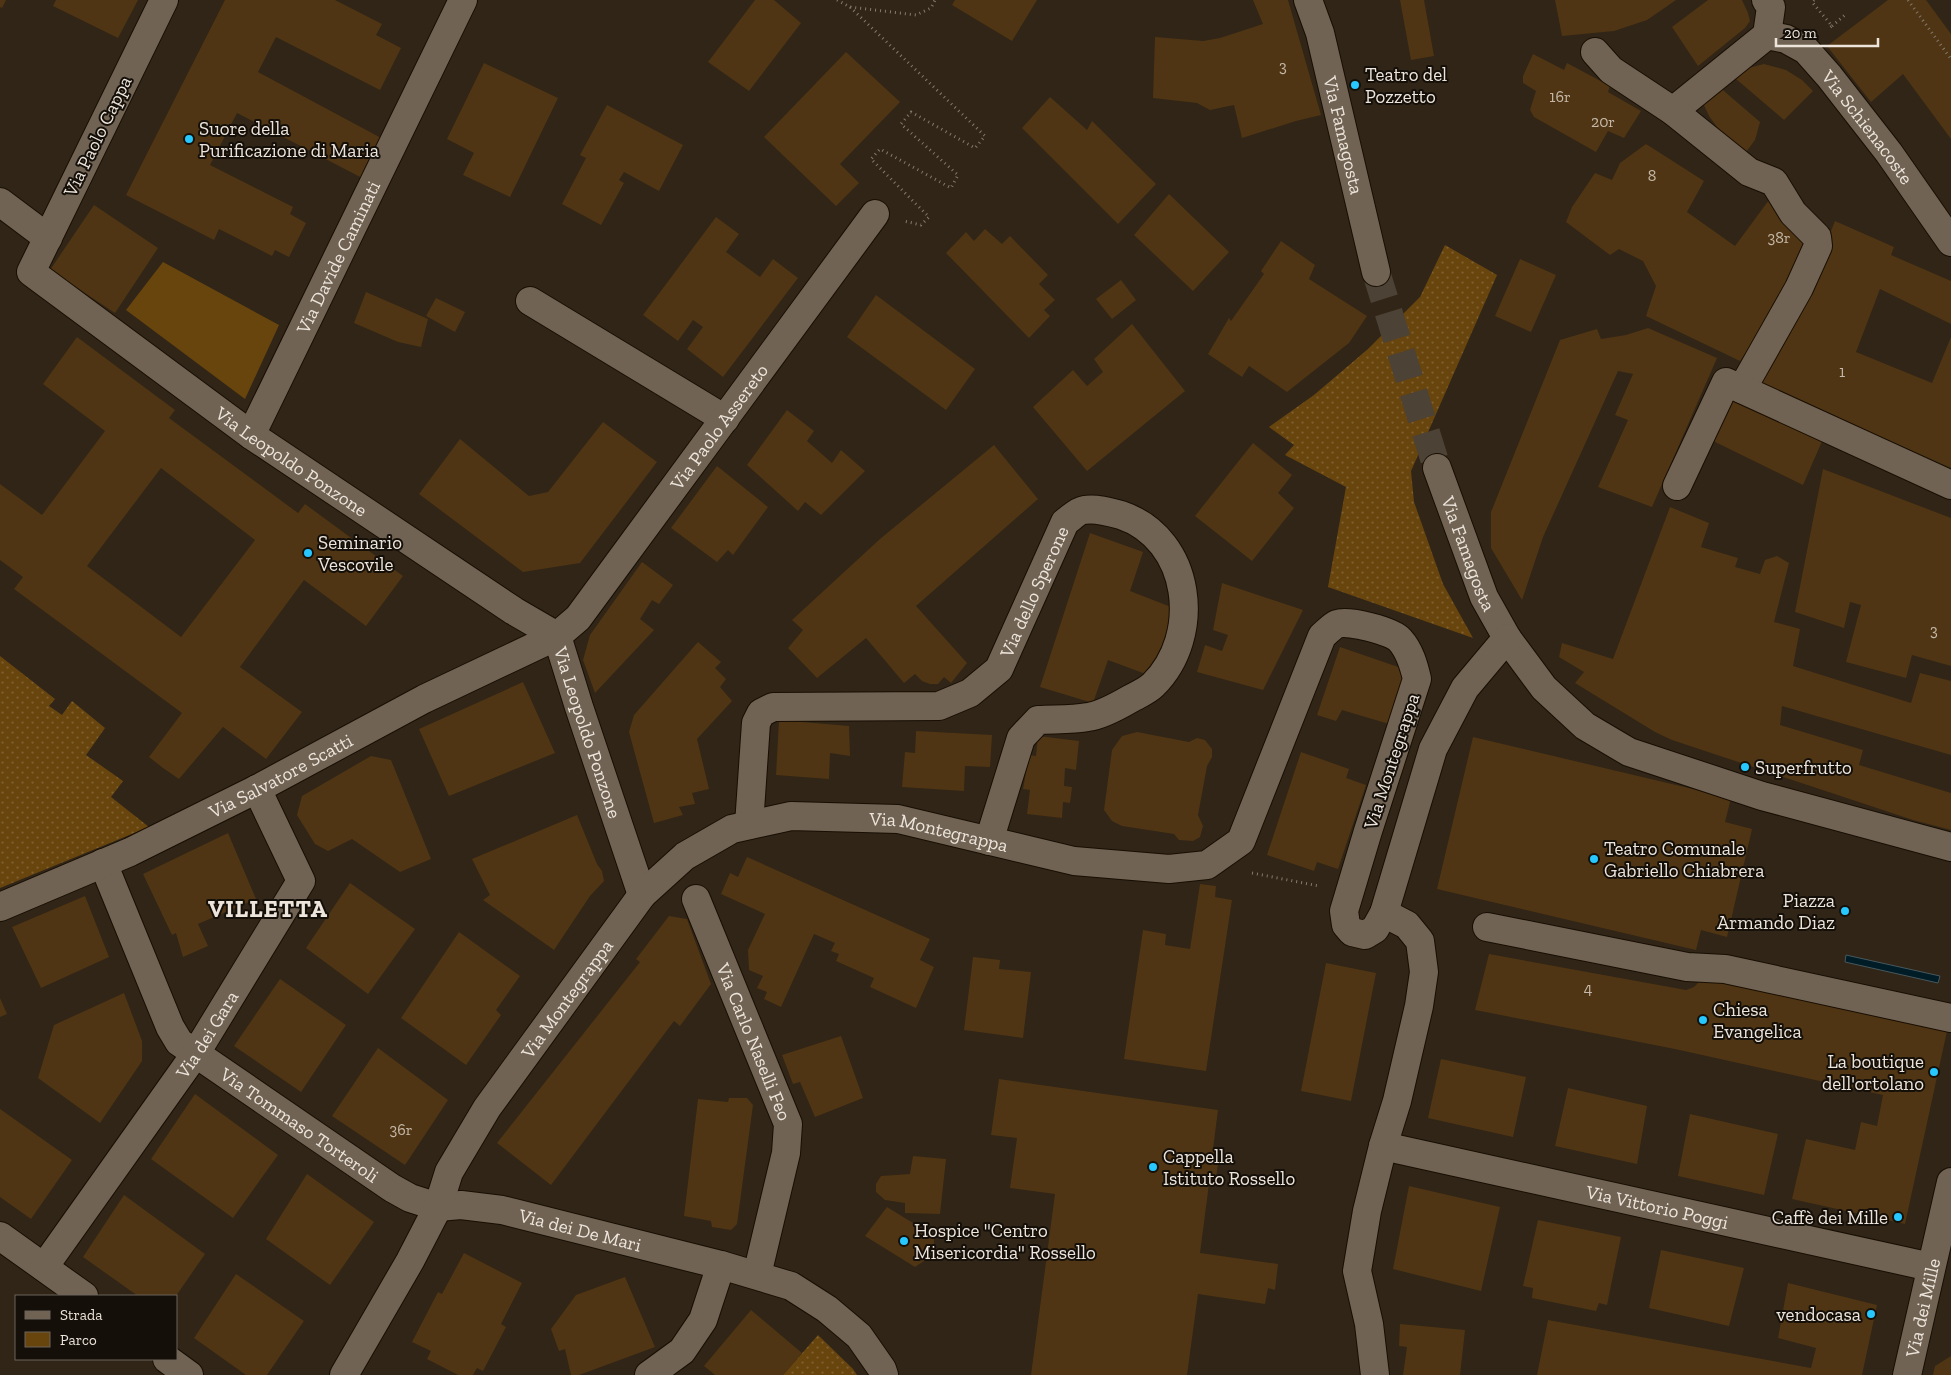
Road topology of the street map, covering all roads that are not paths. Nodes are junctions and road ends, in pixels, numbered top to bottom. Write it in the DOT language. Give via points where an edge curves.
graph roads {
  1 [pos="164,0"];
  2 [pos="463,0"];
  3 [pos="1308,0"];
  4 [pos="1766,0"];
  5 [pos="1767,35"];
  6 [pos="1595,52"];
  7 [pos="1673,111"];
  8 [pos="0,202"];
  9 [pos="875,214"];
  10 [pos="48,238"];
  11 [pos="1951,242"];
  12 [pos="31,272"];
  13 [pos="1376,272"];
  14 [pos="530,301"];
  15 [pos="1734,386"];
  16 [pos="726,419"];
  17 [pos="251,434"];
  18 [pos="1437,468"];
  19 [pos="1951,485"];
  20 [pos="1677,486"];
  21 [pos="557,636"];
  22 [pos="1507,638"];
  23 [pos="257,789"];
  24 [pos="749,825"];
  25 [pos="989,842"];
  26 [pos="1951,848"];
  27 [pos="103,863"];
  28 [pos="642,895"];
  29 [pos="696,899"];
  30 [pos="0,907"];
  31 [pos="1384,913"];
  32 [pos="1487,927"];
  33 [pos="1951,1018"];
  34 [pos="196,1053"];
  35 [pos="1383,1146"];
  36 [pos="1951,1182"];
  37 [pos="438,1207"];
  38 [pos="0,1236"];
  39 [pos="721,1265"];
  40 [pos="44,1267"];
  41 [pos="1931,1268"];
  42 [pos="757,1275"];
  43 [pos="83,1295"];
  44 [pos="168,1360"];
  45 [pos="189,1375"];
  46 [pos="344,1375"];
  47 [pos="649,1375"];
  48 [pos="884,1375"];
  49 [pos="1375,1375"];
  50 [pos="1907,1375"];
  1 -- 10 [label="street, Via Paolo Cappa"];
  2 -- 17 [label="street, Via Davide Caminati"];
  3 -- 13 [label="street, Via Famagosta" via="1320,33"];
  4 -- 5 [label="street" via="1771,7"];
  5 -- 7 [label="street"];
  5 -- 11 [label="street, Via Schienacoste" via="1786,39 1806,50 1888,154"];
  6 -- 7 [label="street" via="1611,70"];
  7 -- 15 [label="street" via="1749,172 1774,182 1793,213 1817,237 1818,246 1799,288"];
  8 -- 10 [label="street"];
  9 -- 16 [label="street, Via Paolo Assereto"];
  10 -- 12 [label="street, Via Paolo Cappa"];
  12 -- 17 [label="street, Via Leopoldo Ponzone"];
  14 -- 16 [label="street"];
  15 -- 19 [label="street"];
  15 -- 20 [label="street"];
  16 -- 21 [label="street, Via Paolo Assereto" via="578,618"];
  17 -- 21 [label="street, Via Leopoldo Ponzone" via="506,606"];
  18 -- 22 [label="street, Via Famagosta" via="1484,597"];
  21 -- 23 [label="street, Via Salvatore Scatti" via="424,699"];
  21 -- 28 [label="street, Via Leopoldo Ponzone"];
  22 -- 26 [label="street" via="1544,688 1585,726 1630,752 1762,796"];
  22 -- 31 [label="street" via="1465,688 1433,749"];
  23 -- 27 [label="street, Via Salvatore Scatti"];
  23 -- 34 [label="street, Via dei Gara" via="301,881"];
  24 -- 25 [label="street, Via Montegrappa" via="791,816 898,819"];
  24 -- 25 [label="street, Via dello Sperone" via="756,723 760,713 773,707 940,706 970,693 999,669 1064,522 1082,510 1108,511 1132,519 1157,536 1171,557 1184,589 1184,627 1172,661 1152,686 1119,705 1089,717 1038,720 1021,738"];
  24 -- 28 [label="street, Via Montegrappa" via="732,829 685,856"];
  25 -- 31 [label="street, Via Montegrappa" via="1074,861 1169,869 1207,865 1241,841 1322,636 1338,624 1355,624 1387,631 1400,640 1413,661 1418,679 1344,911 1346,925 1352,932 1365,936 1375,929"];
  27 -- 30 [label="street, Via Salvatore Scatti"];
  27 -- 34 [label="street, Via Tommaso Torteroli" via="170,1027 179,1042"];
  28 -- 37 [label="street, Via Montegrappa" via="487,1108 449,1172"];
  29 -- 42 [label="street, Via Carlo Naselli Feo" via="788,1124 786,1153"];
  31 -- 35 [label="street" via="1407,926 1420,941 1424,972 1404,1073"];
  32 -- 33 [label="street" via="1687,967 1725,969"];
  34 -- 37 [label="street, Via Tommaso Torteroli" via="392,1188"];
  34 -- 40 [label="street, Via dei Gara"];
  35 -- 41 [label="street, Via Vittorio Poggi"];
  35 -- 49 [label="street" via="1357,1271 1369,1324"];
  36 -- 41 [label="street, Via dei Mille"];
  37 -- 39 [label="street, Via dei De Mari" via="460,1205 502,1210"];
  37 -- 46 [label="street, Via Montegrappa"];
  38 -- 40 [label="street"];
  39 -- 42 [label="street, Via dei De Mari"];
  39 -- 47 [label="street" via="703,1320 682,1351"];
  40 -- 43 [label="street"];
  41 -- 50 [label="street, Via dei Mille"];
  42 -- 48 [label="street, Via dei De Mari" via="791,1286 827,1309 859,1336"];
  44 -- 45 [label="street"];
}
